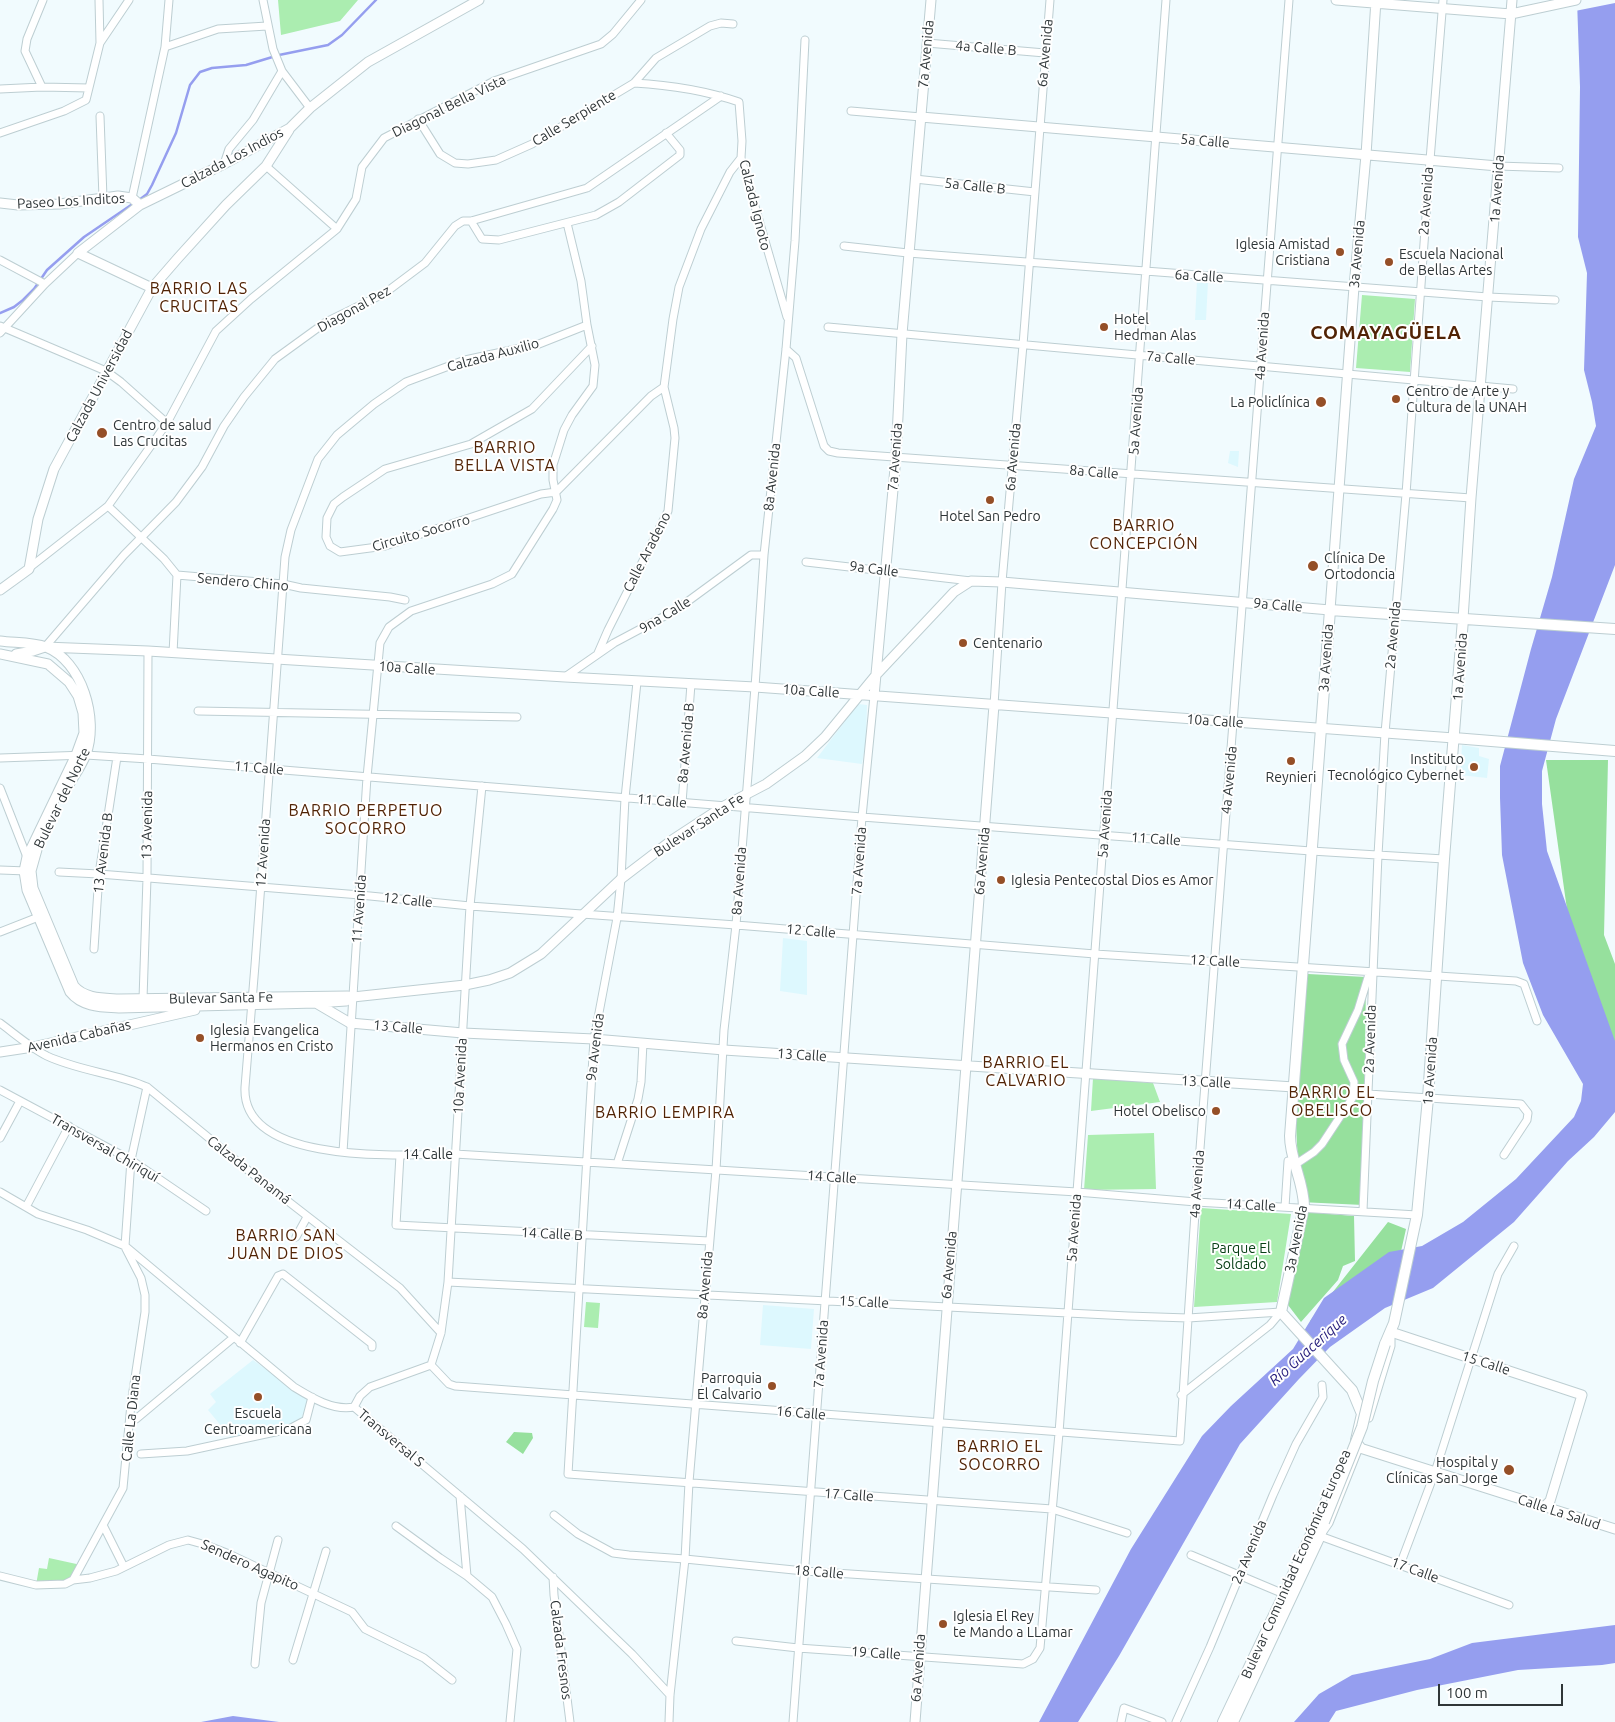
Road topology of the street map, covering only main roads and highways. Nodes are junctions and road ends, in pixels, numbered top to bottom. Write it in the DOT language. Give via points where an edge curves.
graph roads {
  1 [pos="1330,610"];
  2 [pos="1463,619"];
  3 [pos="1612,629"];
  4 [pos="1454,738"];
  5 [pos="1613,751"];
  6 [pos="1358,1402"];
  7 [pos="1360,1448"];
  8 [pos="1320,1536"];
  9 [pos="1223,1722"];
  10 [pos="1233,1722"];
  1 -- 2 [label="main road, 9a Calle"];
  1 -- 6 [label="main road, 3a Avenida" via="1290,1146 1292,1164 1304,1194 1304,1207 1281,1312 1347,1383"];
  2 -- 3 [label="main road, 9a Calle"];
  2 -- 4 [label="main road, 1a Avenida"];
  4 -- 5 [label="main road, 10a Calle"];
  4 -- 8 [label="main road, 1a Avenida, bridge" via="1416,1219 1392,1328 1373,1381 1362,1427"];
  6 -- 7 [label="main road" via="1362,1414 1356,1444"];
  6 -- 9 [label="main road, Bulevar Comunidad Económica Europea" via="1358,1415 1347,1453"];
  8 -- 10 [label="main road, Bulevar Comunidad Económica Europea"];
}
